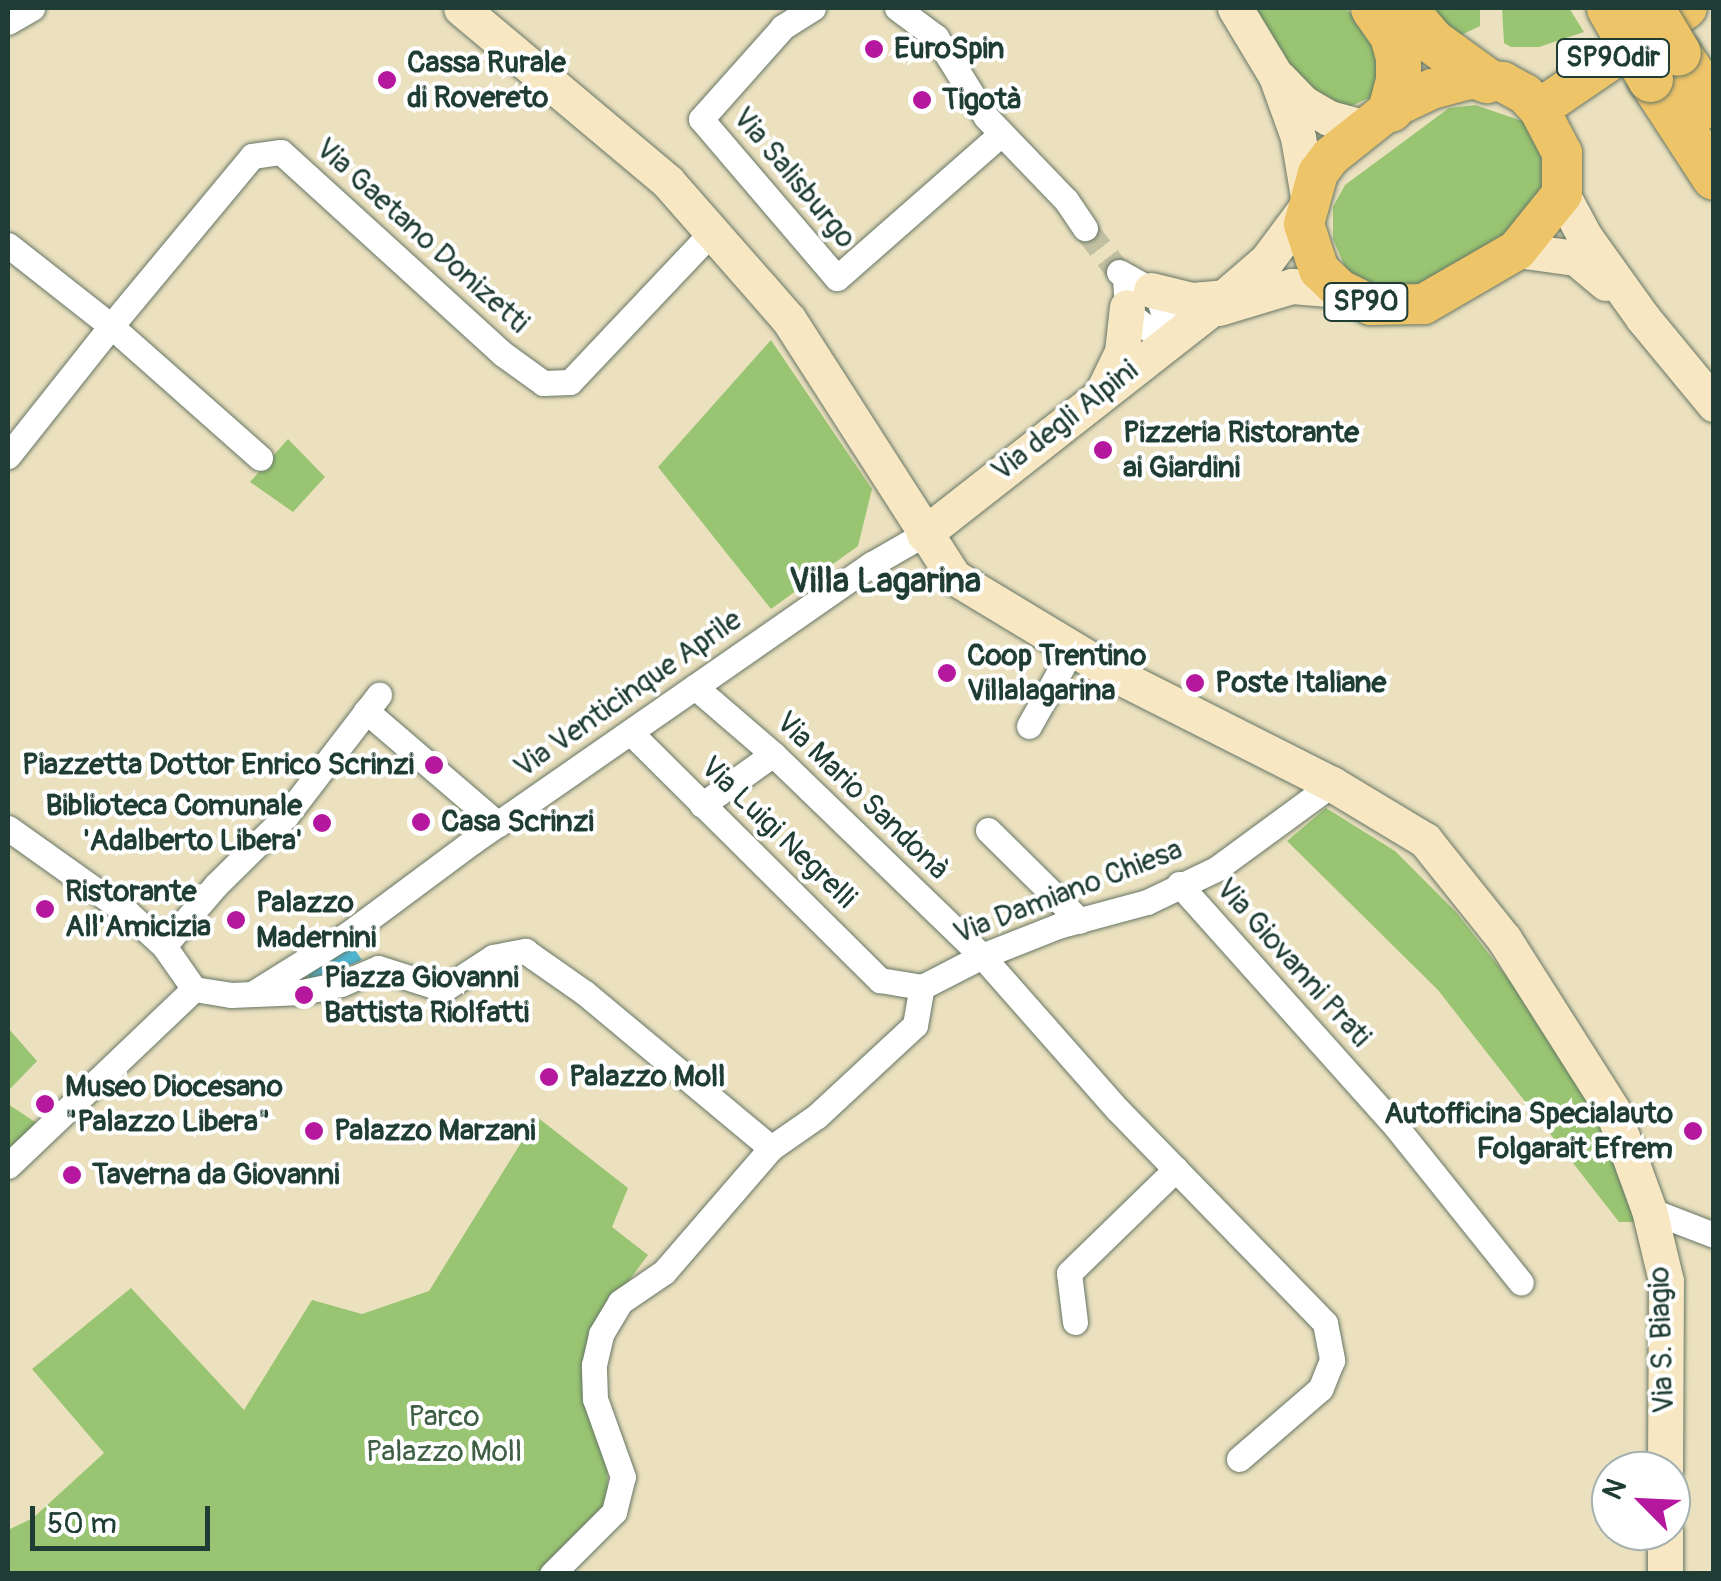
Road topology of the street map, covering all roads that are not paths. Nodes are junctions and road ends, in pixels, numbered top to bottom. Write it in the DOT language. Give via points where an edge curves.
graph roads {
  1 [pos="32,8"];
  2 [pos="461,8"];
  3 [pos="813,8"];
  4 [pos="896,8"];
  5 [pos="1235,8"];
  6 [pos="1373,8"];
  7 [pos="1404,8"];
  8 [pos="1609,8"];
  9 [pos="1651,8"];
  10 [pos="8,22"];
  11 [pos="1683,44"];
  12 [pos="1276,76"];
  13 [pos="1486,80"];
  14 [pos="1714,106"];
  15 [pos="1539,109"];
  16 [pos="1379,119"];
  17 [pos="1001,134"];
  18 [pos="1714,177"];
  19 [pos="1562,194"];
  20 [pos="1306,203"];
  21 [pos="1085,228"];
  22 [pos="712,232"];
  23 [pos="8,245"];
  24 [pos="1517,250"];
  25 [pos="1131,287"];
  26 [pos="1340,290"];
  27 [pos="1216,304"];
  28 [pos="1643,318"];
  29 [pos="110,326"];
  30 [pos="1166,342"];
  31 [pos="1102,394"];
  32 [pos="1714,404"];
  33 [pos="8,456"];
  34 [pos="260,458"];
  35 [pos="924,534"];
  36 [pos="1075,662"];
  37 [pos="696,687"];
  38 [pos="1029,726"];
  39 [pos="630,733"];
  40 [pos="773,754"];
  41 [pos="1332,784"];
  42 [pos="702,805"];
  43 [pos="498,824"];
  44 [pos="8,828"];
  45 [pos="988,830"];
  46 [pos="1179,884"];
  47 [pos="1080,921"];
  48 [pos="164,946"];
  49 [pos="982,956"];
  50 [pos="922,987"];
  51 [pos="194,988"];
  52 [pos="256,992"];
  53 [pos="771,1148"];
  54 [pos="8,1166"];
  55 [pos="1176,1169"];
  56 [pos="1648,1210"];
  57 [pos="1714,1234"];
  58 [pos="1521,1283"];
  59 [pos="1075,1322"];
  60 [pos="1665,1451"];
  61 [pos="1239,1459"];
  62 [pos="552,1574"];
  1 -- 10 [label="street"];
  2 -- 22 [label="main road, Via S. Biagio" via="668,182"];
  3 -- 17 [label="street, Via Salisburgo" via="783,27 702,119 837,278"];
  4 -- 17 [label="street" via="936,37"];
  5 -- 12 [label="main road, SP90"];
  6 -- 16 [label="highway" via="1398,56 1398,80"];
  7 -- 13 [label="highway" via="1432,41"];
  8 -- 11 [label="highway, bridge"];
  9 -- 11 [label="highway, bridge"];
  11 -- 14 [label="highway"];
  11 -- 15 [label="main road, SP90dir"];
  11 -- 18 [label="highway"];
  12 -- 16 [label="main road, SP90" via="1329,118"];
  12 -- 20 [label="main road, SP90" via="1298,138"];
  13 -- 15 [label="main road" via="1503,82"];
  13 -- 16 [label="main road, Via degli Alpini" via="1432,89"];
  15 -- 19 [label="main road" via="1562,153"];
  16 -- 20 [label="main road, Via degli Alpini" via="1331,156"];
  17 -- 21 [label="street"];
  19 -- 24 [label="main road, Via degli Alpini / SP90"];
  19 -- 28 [label="main road"];
  20 -- 26 [label="main road, SP90" via="1304,224 1314,258"];
  20 -- 27 [label="main road, Via degli Alpini" via="1267,260"];
  22 -- 29 [label="street, Via Gaetano Donizetti" via="570,382 543,383 490,343 281,152 252,156"];
  22 -- 35 [label="main road, Via S. Biagio" via="789,320"];
  23 -- 29 [label="street"];
  24 -- 26 [label="main road, Via degli Alpini / SP90" via="1424,304 1371,305"];
  24 -- 28 [label="main road" via="1576,258"];
  25 -- 27 [label="main road"];
  25 -- 30 [label="street" via="1164,311"];
  25 -- 31 [label="main road" via="1122,352"];
  26 -- 27 [label="main road, Via degli Alpini" via="1292,286"];
  27 -- 30 [label="main road, Via degli Alpini"];
  28 -- 32 [label="main road"];
  29 -- 33 [label="street"];
  29 -- 34 [label="street"];
  30 -- 31 [label="main road, Via degli Alpini"];
  31 -- 35 [label="main road, Via degli Alpini"];
  35 -- 36 [label="main road, Via S. Biagio" via="954,577"];
  35 -- 37 [label="street, Via Venticinque Aprile"];
  36 -- 38 [label="street"];
  36 -- 41 [label="main road, Via S. Biagio"];
  37 -- 39 [label="street, Via Venticinque Aprile"];
  37 -- 40 [label="street, Via Mario Sandonà"];
  39 -- 42 [label="street, Via Luigi Negrelli"];
  39 -- 43 [label="street, Via Venticinque Aprile"];
  40 -- 42 [label="street"];
  40 -- 49 [label="street, Via Mario Sandonà"];
  41 -- 46 [label="street, Via Damiano Chiesa" via="1216,869"];
  41 -- 56 [label="main road, Via S. Biagio" via="1425,840 1504,939 1612,1109"];
  42 -- 50 [label="street, Via Luigi Negrelli" via="880,980"];
  43 -- 48 [label="street" via="372,703 286,816"];
  43 -- 52 [label="street, Via Venticinque Aprile"];
  44 -- 48 [label="street"];
  45 -- 47 [label="street"];
  46 -- 47 [label="street, Via Damiano Chiesa" via="1147,902"];
  46 -- 58 [label="street, Via Giovanni Prati" via="1359,1085"];
  47 -- 49 [label="street, Via Damiano Chiesa"];
  48 -- 51 [label="street"];
  49 -- 50 [label="street, Via Damiano Chiesa"];
  49 -- 55 [label="street, Via Mario Sandonà"];
  50 -- 53 [label="street" via="915,1025 830,1106"];
  51 -- 52 [label="street"];
  51 -- 54 [label="street"];
  52 -- 53 [label="street" via="302,992 378,968 444,988 493,958 525,951"];
  53 -- 62 [label="street" via="664,1272 620,1302 601,1334 595,1399 622,1477 614,1512"];
  55 -- 59 [label="street" via="1070,1273"];
  55 -- 61 [label="street, Via Mario Sandonà" via="1325,1323 1332,1360 1320,1389"];
  56 -- 57 [label="street"];
  56 -- 60 [label="main road, Via S. Biagio" via="1666,1281"];
}
